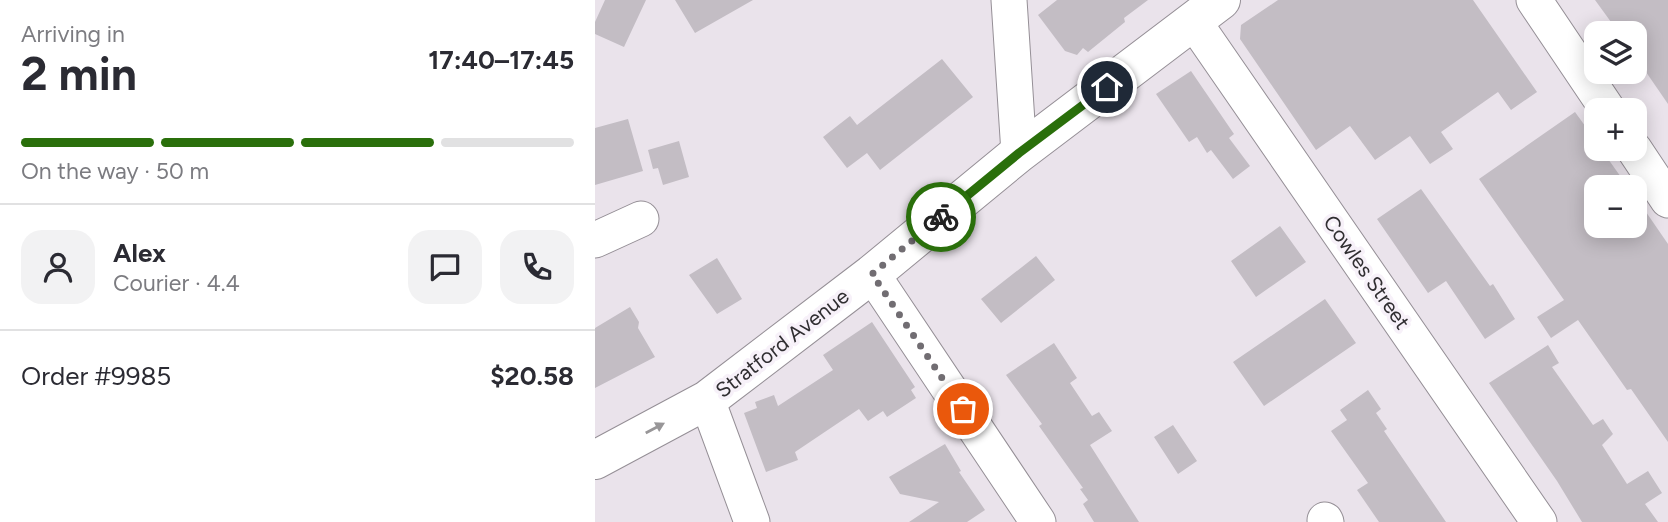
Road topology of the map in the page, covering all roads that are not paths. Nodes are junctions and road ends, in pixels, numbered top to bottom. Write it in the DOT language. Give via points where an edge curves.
graph roads {
  1 [pos="1009,0"];
  2 [pos="1534,0"];
  3 [pos="1208,11"];
  4 [pos="1600,98"];
  5 [pos="1019,153"];
  6 [pos="1642,161"];
  7 [pos="1668,200"];
  8 [pos="641,219"];
  9 [pos="595,240"];
  10 [pos="872,274"];
  11 [pos="708,400"];
  12 [pos="595,460"];
  13 [pos="752,522"];
  14 [pos="1038,522"];
  15 [pos="1539,522"];
  1 -- 5 [label="street"];
  2 -- 4 [label="street"];
  3 -- 5 [label="main road, Stratford Avenue"];
  3 -- 15 [label="street, Cowles Street"];
  5 -- 10 [label="main road, Stratford Avenue"];
  6 -- 7 [label="street"];
  8 -- 9 [label="street"];
  10 -- 11 [label="main road, Stratford Avenue"];
  10 -- 14 [label="street"];
  12 -- 11 [label="main road, Stratford Avenue, one-way"];
  11 -- 13 [label="street"];
}
